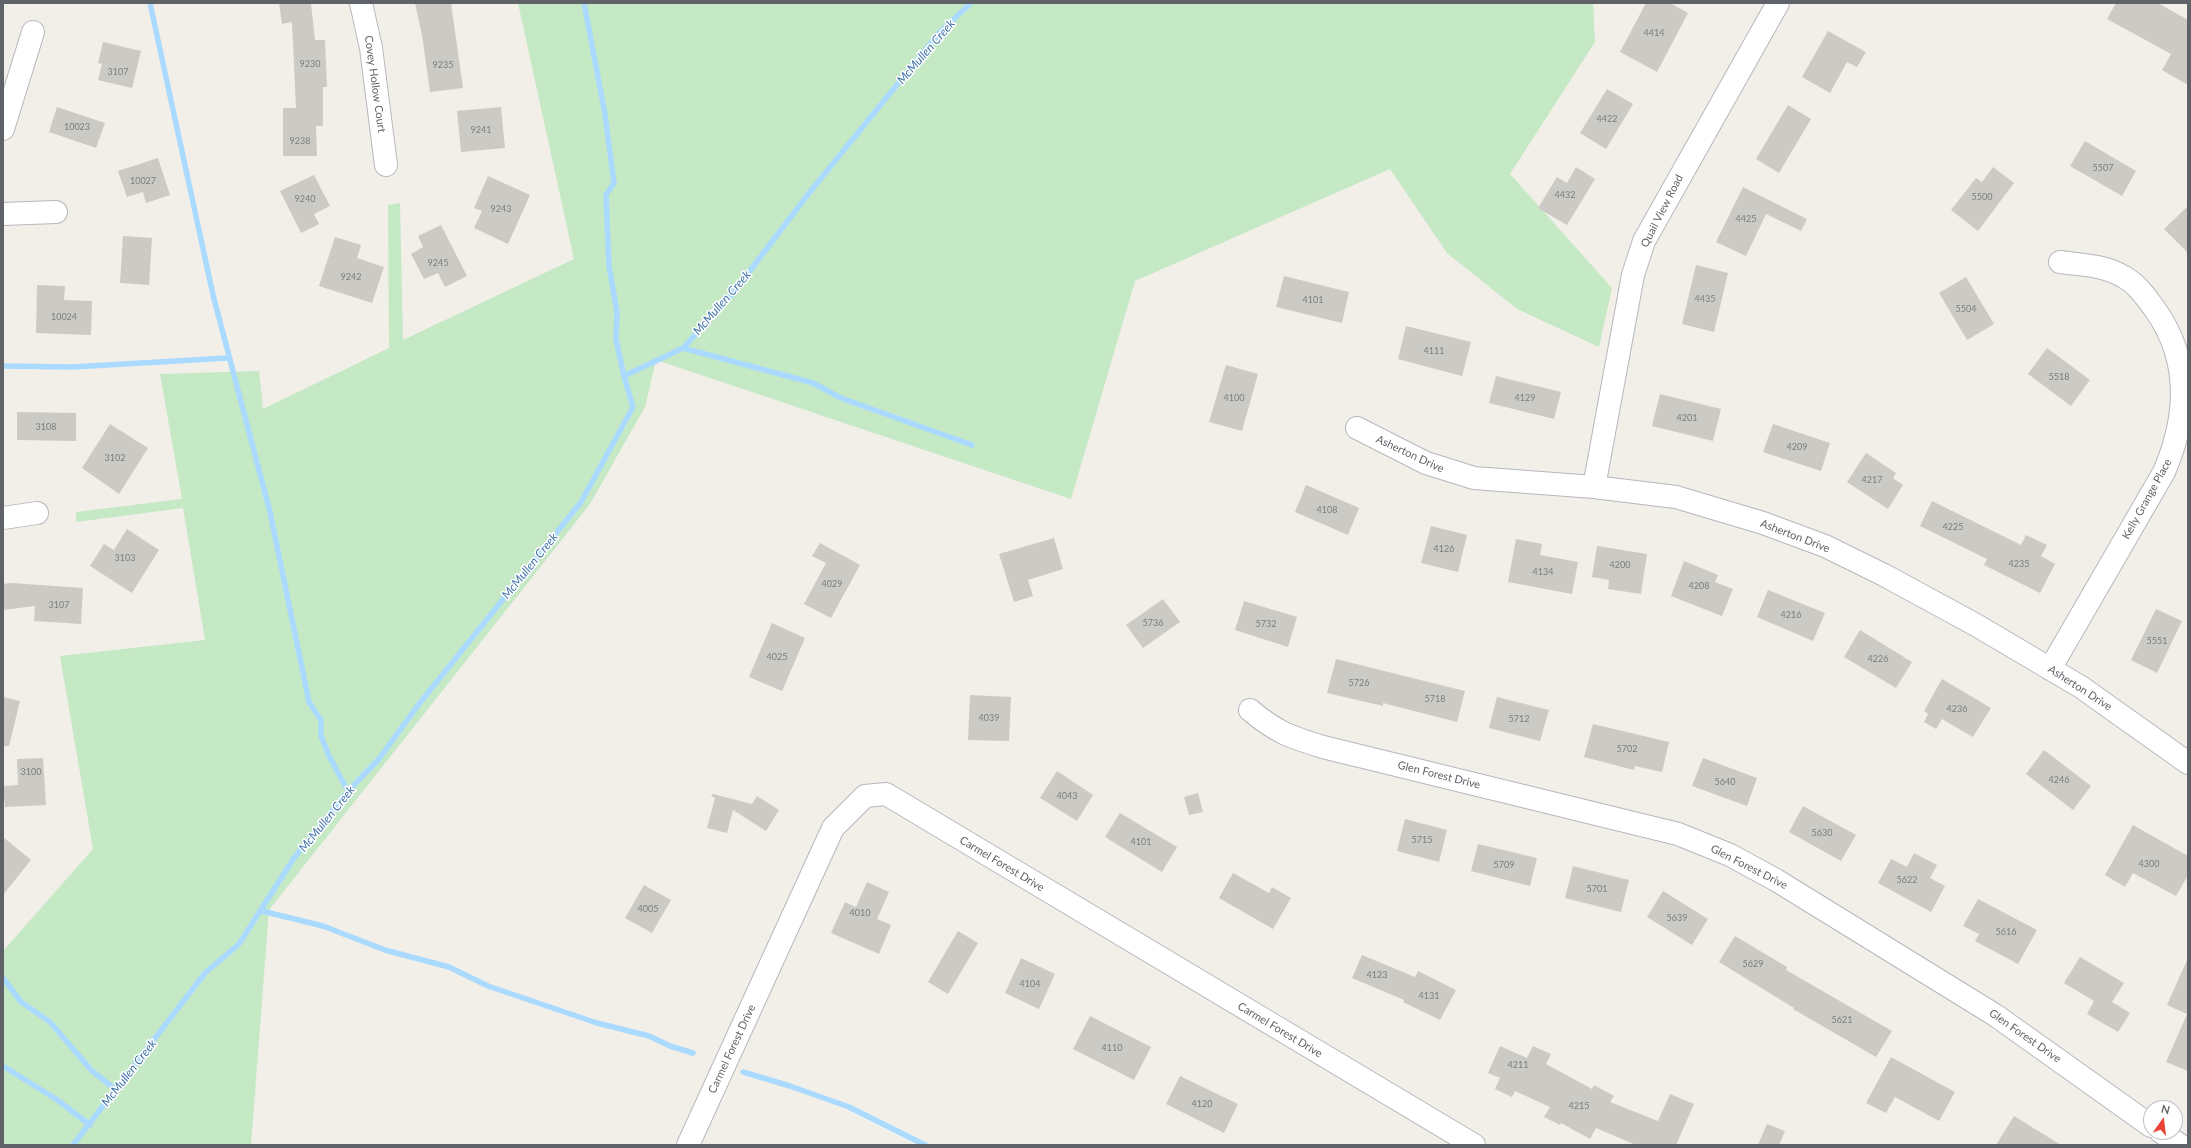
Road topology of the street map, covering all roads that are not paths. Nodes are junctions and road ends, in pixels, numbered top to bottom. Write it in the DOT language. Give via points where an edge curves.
graph roads {
  1 [pos="361,3"];
  2 [pos="1778,3"];
  3 [pos="33,32"];
  4 [pos="3,129"];
  5 [pos="386,165"];
  6 [pos="56,212"];
  7 [pos="3,214"];
  8 [pos="2060,262"];
  9 [pos="1357,428"];
  10 [pos="1594,487"];
  11 [pos="38,513"];
  12 [pos="3,518"];
  13 [pos="2050,669"];
  14 [pos="1250,710"];
  15 [pos="2188,763"];
  16 [pos="2143,1120"];
  17 [pos="688,1145"];
  18 [pos="1474,1145"];
  1 -- 5 [label="street, Covey Hollow Court" via="371,48"];
  2 -- 10 [label="street, Quail View Road" via="1644,241 1633,275"];
  3 -- 4 [label="street"];
  6 -- 7 [label="street"];
  8 -- 13 [label="street, Kelly Grange Place" via="2107,268 2125,277 2140,290 2162,319 2174,344 2183,380 2182,411 2174,448 2164,472"];
  9 -- 10 [label="street, Asherton Drive" via="1426,463 1474,478"];
  10 -- 13 [label="street, Asherton Drive" via="1676,497 1763,523 1825,546 1976,625"];
  11 -- 12 [label="street"];
  13 -- 15 [label="street, Asherton Drive" via="2081,687"];
  14 -- 16 [label="street, Glen Forest Drive" via="1271,728 1298,739 1678,834 1730,855 1776,880 1995,1015"];
  17 -- 18 [label="street, Carmel Forest Drive" via="834,828 865,796 886,794"];
}
